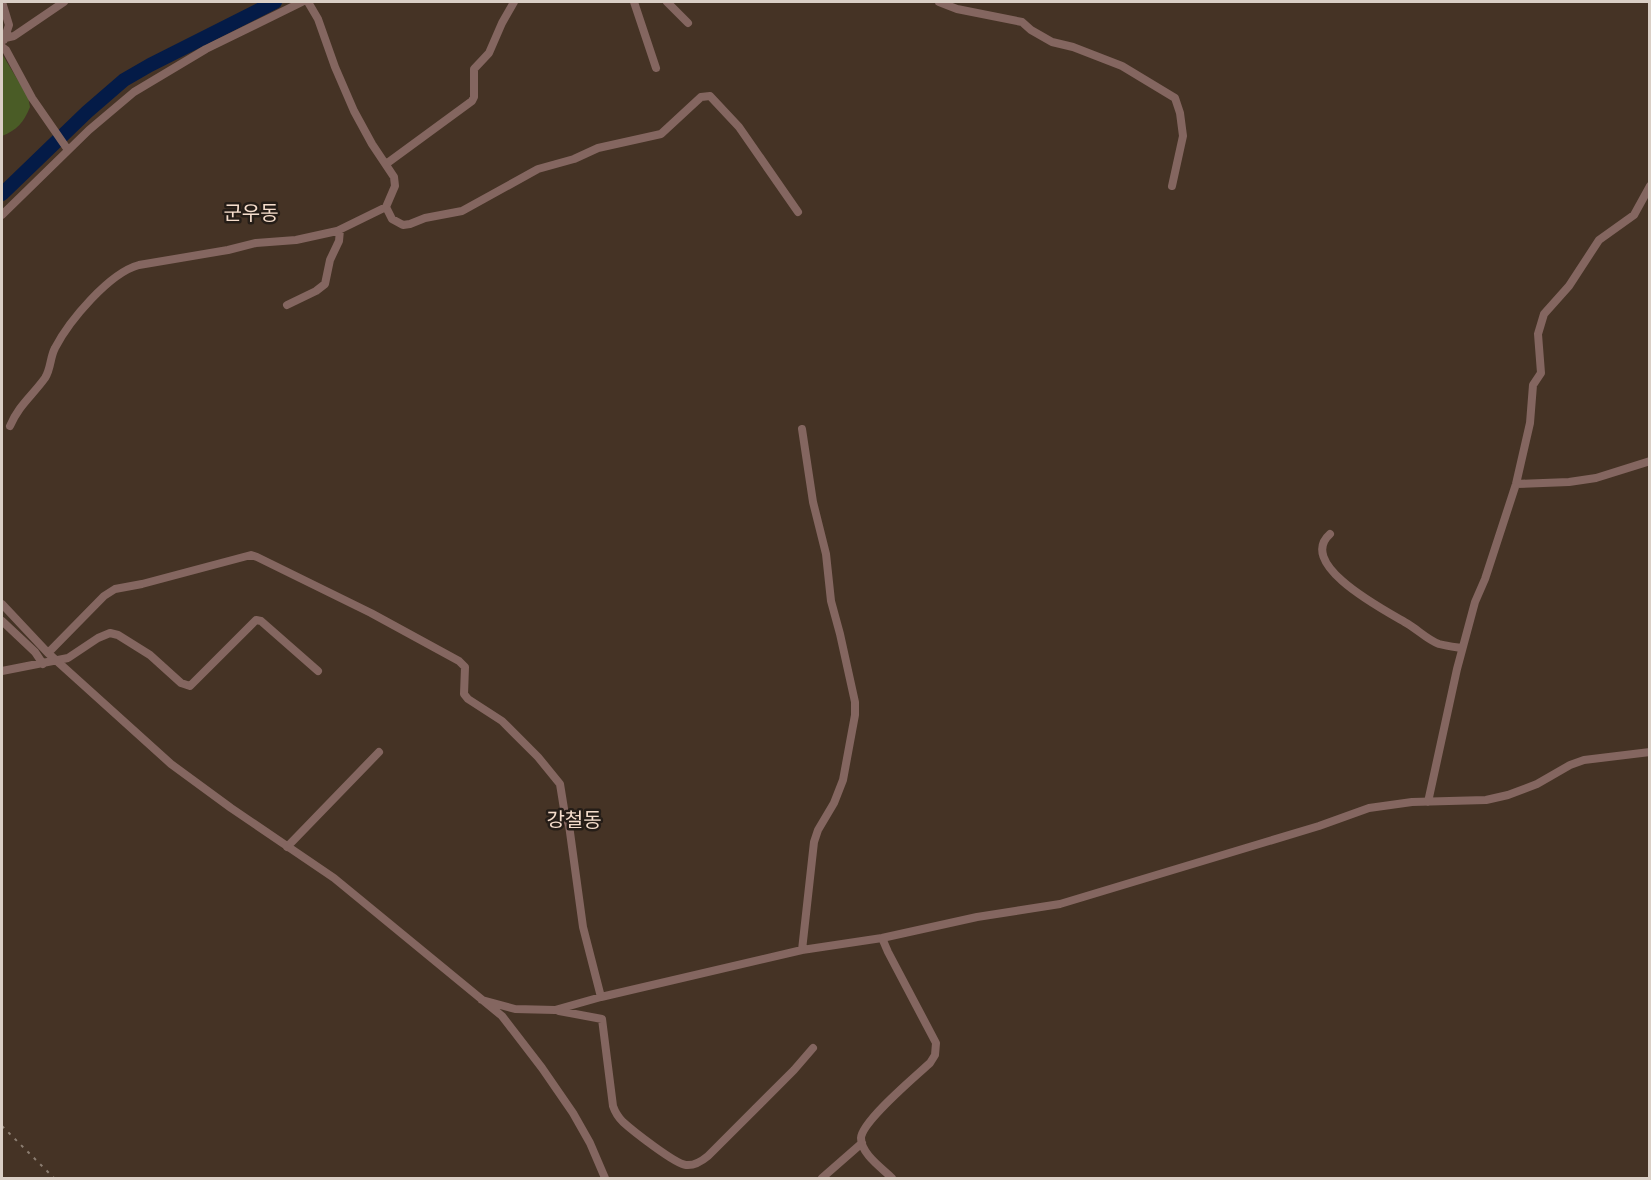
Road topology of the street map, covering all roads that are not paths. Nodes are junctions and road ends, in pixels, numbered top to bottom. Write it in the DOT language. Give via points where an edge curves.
graph roads {
  1 [pos="2,2"];
  2 [pos="64,2"];
  3 [pos="302,2"];
  4 [pos="308,2"];
  5 [pos="514,2"];
  6 [pos="634,2"];
  7 [pos="667,2"];
  8 [pos="939,2"];
  9 [pos="688,23"];
  10 [pos="3,43"];
  11 [pos="656,68"];
  12 [pos="66,147"];
  13 [pos="386,164"];
  14 [pos="1172,186"];
  15 [pos="1650,186"];
  16 [pos="386,207"];
  17 [pos="798,212"];
  18 [pos="2,215"];
  19 [pos="340,230"];
  20 [pos="287,304"];
  21 [pos="10,426"];
  22 [pos="802,429"];
  23 [pos="1650,461"];
  24 [pos="1516,484"];
  25 [pos="1330,534"];
  26 [pos="2,604"];
  27 [pos="2,621"];
  28 [pos="1462,648"];
  29 [pos="48,653"];
  30 [pos="58,661"];
  31 [pos="43,664"];
  32 [pos="2,670"];
  33 [pos="318,671"];
  34 [pos="379,752"];
  35 [pos="1650,752"];
  36 [pos="1428,802"];
  37 [pos="287,847"];
  38 [pos="882,938"];
  39 [pos="802,950"];
  40 [pos="601,997"];
  41 [pos="482,1000"];
  42 [pos="555,1010"];
  43 [pos="813,1048"];
  44 [pos="862,1143"];
  45 [pos="605,1179"];
  46 [pos="822,1179"];
  47 [pos="892,1179"];
  1 -- 10 [label="street" via="9,25"];
  2 -- 10 [label="street"];
  3 -- 12 [label="street" via="206,49 134,92"];
  4 -- 13 [label="street" via="354,111"];
  5 -- 13 [label="street" via="489,53 474,69 472,101"];
  6 -- 11 [label="street"];
  7 -- 9 [label="street"];
  8 -- 14 [label="street" via="1022,22 1052,42 1073,46 1122,66 1174,98 1183,136"];
  10 -- 12 [label="street" via="32,98"];
  12 -- 18 [label="street"];
  13 -- 16 [label="street" via="395,186"];
  15 -- 24 [label="street" via="1634,215 1599,240 1540,321 1541,373 1533,385 1530,423"];
  16 -- 17 [label="street" via="392,219 403,225 462,211 538,169 598,148 661,135 701,97 710,96 739,127"];
  16 -- 19 [label="street"];
  19 -- 20 [label="street" via="325,284"];
  19 -- 21 [label="street" via="128,270 74,319 54,350 48,374 20,407"];
  22 -- 39 [label="street" via="855,715 843,780 814,843"];
  23 -- 24 [label="street" via="1569,482"];
  24 -- 28 [label="street"];
  25 -- 28 [label="street" via="1323,542 1325,559 1340,579 1438,644"];
  26 -- 29 [label="street"];
  27 -- 31 [label="street"];
  28 -- 36 [label="street"];
  29 -- 30 [label="street"];
  29 -- 40 [label="street" via="115,589 251,555 459,661 465,667 464,694 468,699 502,721 560,784 583,927"];
  30 -- 31 [label="street"];
  30 -- 33 [label="street" via="110,633 150,655 181,683 190,686 256,620"];
  30 -- 37 [label="street" via="171,764"];
  31 -- 32 [label="street"];
  34 -- 37 [label="street"];
  35 -- 36 [label="street" via="1584,760 1537,784 1486,800"];
  36 -- 38 [label="street" via="1369,808 1060,904"];
  37 -- 41 [label="street" via="334,878"];
  38 -- 39 [label="street"];
  38 -- 44 [label="street" via="936,1048 930,1063 881,1109 863,1133"];
  39 -- 40 [label="street"];
  40 -- 42 [label="street"];
  41 -- 42 [label="street" via="515,1009"];
  41 -- 45 [label="street" via="502,1016 560,1093 590,1143"];
  42 -- 43 [label="street" via="602,1019 616,1114 658,1149 686,1166 708,1156"];
  44 -- 46 [label="street"];
  44 -- 47 [label="street"];
}
